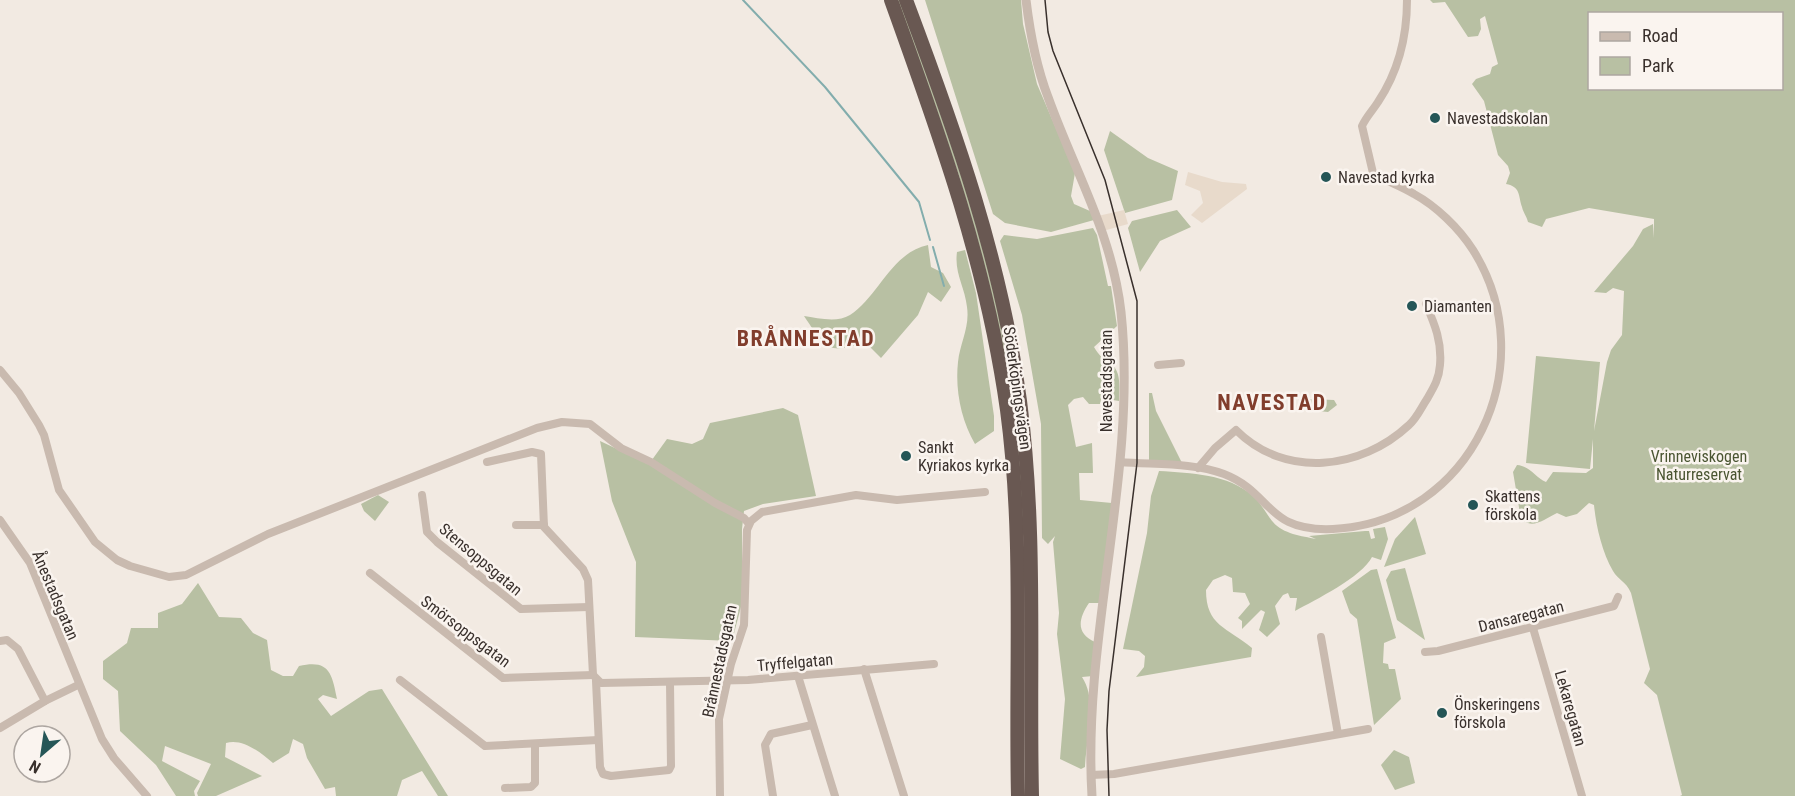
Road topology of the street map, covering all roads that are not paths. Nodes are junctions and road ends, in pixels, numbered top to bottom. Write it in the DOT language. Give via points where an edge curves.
graph roads {
  1 [pos="891,0"];
  2 [pos="907,0"];
  3 [pos="1026,0"];
  4 [pos="1407,0"];
  5 [pos="1426,304"];
  6 [pos="1180,363"];
  7 [pos="1158,365"];
  8 [pos="0,370"];
  9 [pos="487,462"];
  10 [pos="1120,462"];
  11 [pos="1198,468"];
  12 [pos="985,492"];
  13 [pos="422,495"];
  14 [pos="0,520"];
  15 [pos="749,524"];
  16 [pos="516,525"];
  17 [pos="544,525"];
  18 [pos="370,573"];
  19 [pos="1618,597"];
  20 [pos="589,608"];
  21 [pos="1533,628"];
  22 [pos="1321,637"];
  23 [pos="0,641"];
  24 [pos="1425,652"];
  25 [pos="934,664"];
  26 [pos="864,669"];
  27 [pos="798,676"];
  28 [pos="594,678"];
  29 [pos="400,680"];
  30 [pos="728,681"];
  31 [pos="670,683"];
  32 [pos="78,685"];
  33 [pos="45,701"];
  34 [pos="812,725"];
  35 [pos="0,728"];
  36 [pos="1368,729"];
  37 [pos="1338,734"];
  38 [pos="598,740"];
  39 [pos="535,745"];
  40 [pos="1091,776"];
  41 [pos="505,788"];
  42 [pos="147,796"];
  43 [pos="720,796"];
  44 [pos="773,796"];
  45 [pos="835,796"];
  46 [pos="904,796"];
  47 [pos="1018,796"];
  48 [pos="1032,796"];
  49 [pos="1092,796"];
  50 [pos="1582,796"];
  1 -- 47 [label="highway, Söderköpingsvägen" via="959,192 997,349 1007,413 1015,520"];
  2 -- 48 [label="highway, Söderköpingsvägen" via="982,221 1014,364 1029,518"];
  3 -- 10 [label="street, Navestadsgatan" via="1047,95 1098,216 1117,290 1123,368"];
  4 -- 11 [label="street" via="1406,27 1398,59 1385,91 1362,126 1375,174 1417,195 1448,220 1487,276 1503,346 1494,406 1479,437 1449,475 1414,504 1371,523 1340,528 1287,523 1236,480"];
  5 -- 11 [label="street" via="1438,332 1440,368 1436,386 1402,431 1362,455 1324,465 1277,458 1236,430"];
  6 -- 7 [label="street"];
  8 -- 15 [label="street" via="44,435 58,490 74,516 104,551 149,573 186,576 268,534 537,428 562,422 590,424 621,448 651,462"];
  9 -- 17 [label="street" via="532,452 541,454"];
  10 -- 11 [label="street"];
  10 -- 40 [label="street, Navestadsgatan" via="1100,632"];
  12 -- 15 [label="street" via="897,500 856,495 762,512"];
  13 -- 20 [label="street, Stensoppsgatan" via="427,531 437,543 521,609"];
  14 -- 32 [label="street, Ånestadsgatan" via="30,563"];
  15 -- 30 [label="street, Brånnestadsgatan" via="744,625"];
  16 -- 17 [label="street"];
  17 -- 20 [label="street" via="583,569 588,580"];
  18 -- 28 [label="street, Smörsoppsgatan" via="503,678"];
  19 -- 21 [label="street, Dansaregatan" via="1614,606"];
  20 -- 28 [label="street"];
  21 -- 24 [label="street, Dansaregatan"];
  21 -- 50 [label="street, Lekaregatan"];
  22 -- 37 [label="street"];
  23 -- 33 [label="street" via="7,640 18,649"];
  25 -- 26 [label="street, Tryffelgatan"];
  26 -- 27 [label="street, Tryffelgatan"];
  26 -- 46 [label="street"];
  27 -- 30 [label="street, Tryffelgatan"];
  27 -- 34 [label="street"];
  28 -- 31 [label="street, Smörsoppsgatan" via="601,683"];
  28 -- 38 [label="street"];
  29 -- 39 [label="street" via="485,746"];
  30 -- 31 [label="street, Tryffelgatan"];
  30 -- 43 [label="street, Brånnestadsgatan" via="719,719"];
  31 -- 38 [label="street" via="669,770 603,774"];
  32 -- 33 [label="street"];
  32 -- 42 [label="street, Ånestadsgatan" via="106,747"];
  33 -- 35 [label="street"];
  34 -- 44 [label="street" via="771,734 765,745"];
  34 -- 45 [label="street"];
  36 -- 37 [label="street"];
  37 -- 40 [label="street"];
  38 -- 39 [label="street"];
  39 -- 41 [label="street" via="535,783 531,787"];
  40 -- 49 [label="street, Navestadsgatan"];
}
